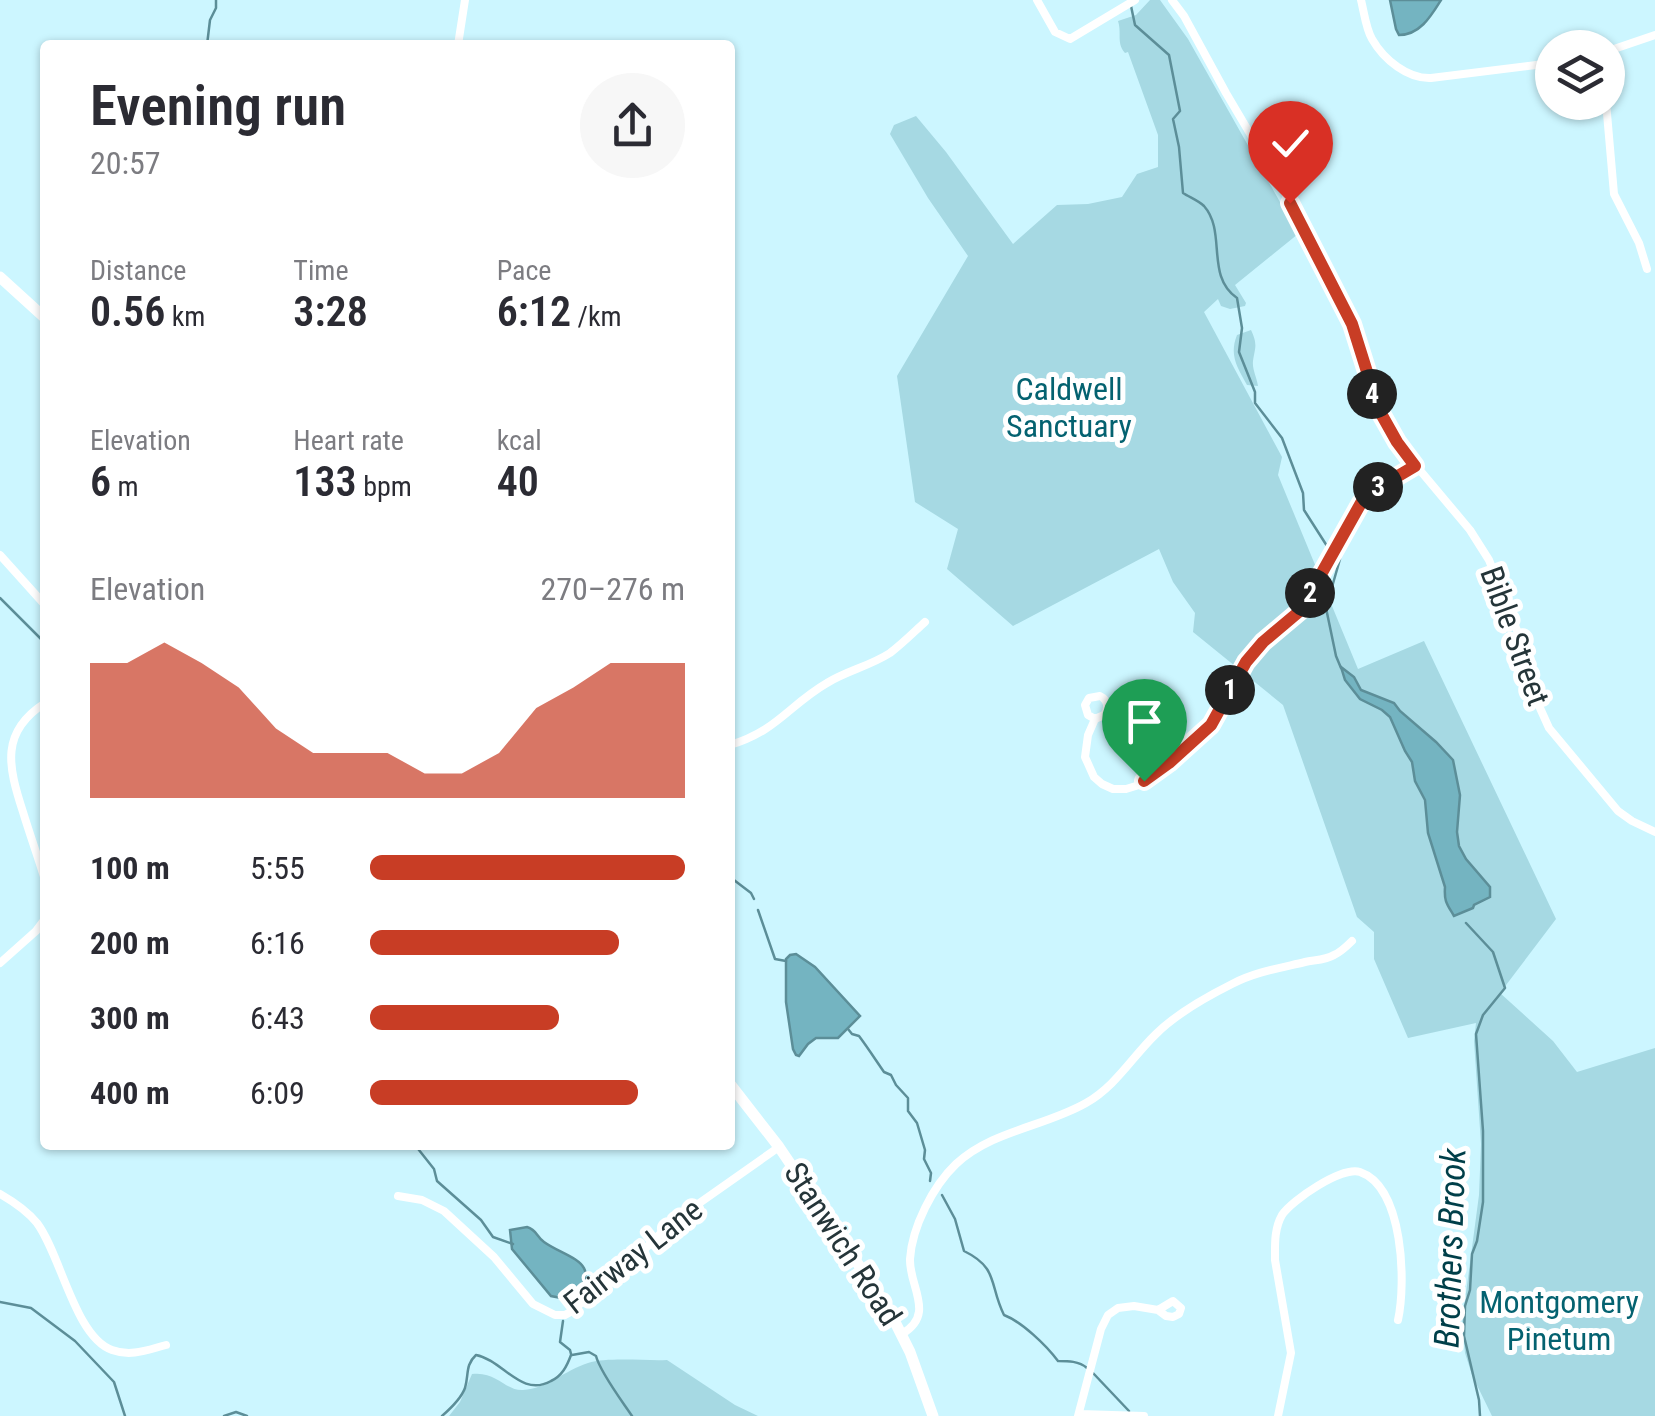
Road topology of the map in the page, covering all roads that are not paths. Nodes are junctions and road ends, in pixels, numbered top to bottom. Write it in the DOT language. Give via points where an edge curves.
graph roads {
  1 [pos="465,0"];
  2 [pos="1037,0"];
  3 [pos="1135,0"];
  4 [pos="1172,0"];
  5 [pos="1361,0"];
  6 [pos="1655,35"];
  7 [pos="459,40"];
  8 [pos="1625,45"];
  9 [pos="1535,65"];
  10 [pos="1608,120"];
  11 [pos="1647,270"];
  12 [pos="0,276"];
  13 [pos="40,313"];
  14 [pos="1415,466"];
  15 [pos="0,556"];
  16 [pos="40,600"];
  17 [pos="925,622"];
  18 [pos="40,705"];
  19 [pos="1095,719"];
  20 [pos="735,743"];
  21 [pos="1655,832"];
  22 [pos="40,864"];
  23 [pos="40,934"];
  24 [pos="1352,941"];
  25 [pos="0,963"];
  26 [pos="735,1091"];
  27 [pos="779,1148"];
  28 [pos="0,1194"];
  29 [pos="398,1196"];
  30 [pos="1158,1310"];
  31 [pos="1398,1320"];
  32 [pos="902,1334"];
  33 [pos="166,1345"];
  34 [pos="1079,1415"];
  35 [pos="932,1416"];
  36 [pos="1144,1416"];
  37 [pos="1278,1416"];
  1 -- 7 [label="street"];
  2 -- 3 [label="street" via="1055,32 1070,38"];
  4 -- 14 [label="street, Bible Street" via="1300,221 1354,330 1379,410"];
  5 -- 9 [label="street" via="1371,38 1411,76"];
  6 -- 8 [label="street"];
  10 -- 11 [label="street" via="1614,194"];
  12 -- 13 [label="street"];
  14 -- 19 [label="street" via="1361,503 1301,610 1263,642 1211,725 1169,763 1126,789 1102,784 1085,757"];
  14 -- 21 [label="street, Bible Street" via="1489,560 1553,734 1618,811"];
  15 -- 16 [label="street"];
  17 -- 20 [label="street" via="890,652 831,680 762,733"];
  18 -- 22 [label="street" via="8,748"];
  23 -- 25 [label="street"];
  24 -- 32 [label="street" via="1332,956 1228,986 1157,1033 1104,1092 965,1156 942,1182 912,1243 918,1319"];
  26 -- 27 [label="street, Stanwich Road"];
  27 -- 29 [label="street, Fairway Lane" via="672,1223 565,1315 533,1304 444,1211"];
  27 -- 32 [label="street, Stanwich Road"];
  28 -- 33 [label="street" via="35,1220 96,1341 132,1354"];
  30 -- 34 [label="street" via="1134,1306 1113,1310 1104,1320"];
  31 -- 37 [label="street" via="1396,1217 1364,1174 1339,1175 1288,1208 1278,1225 1276,1260 1291,1354"];
  32 -- 35 [label="street, Stanwich Road"];
  34 -- 36 [label="street"];
}
